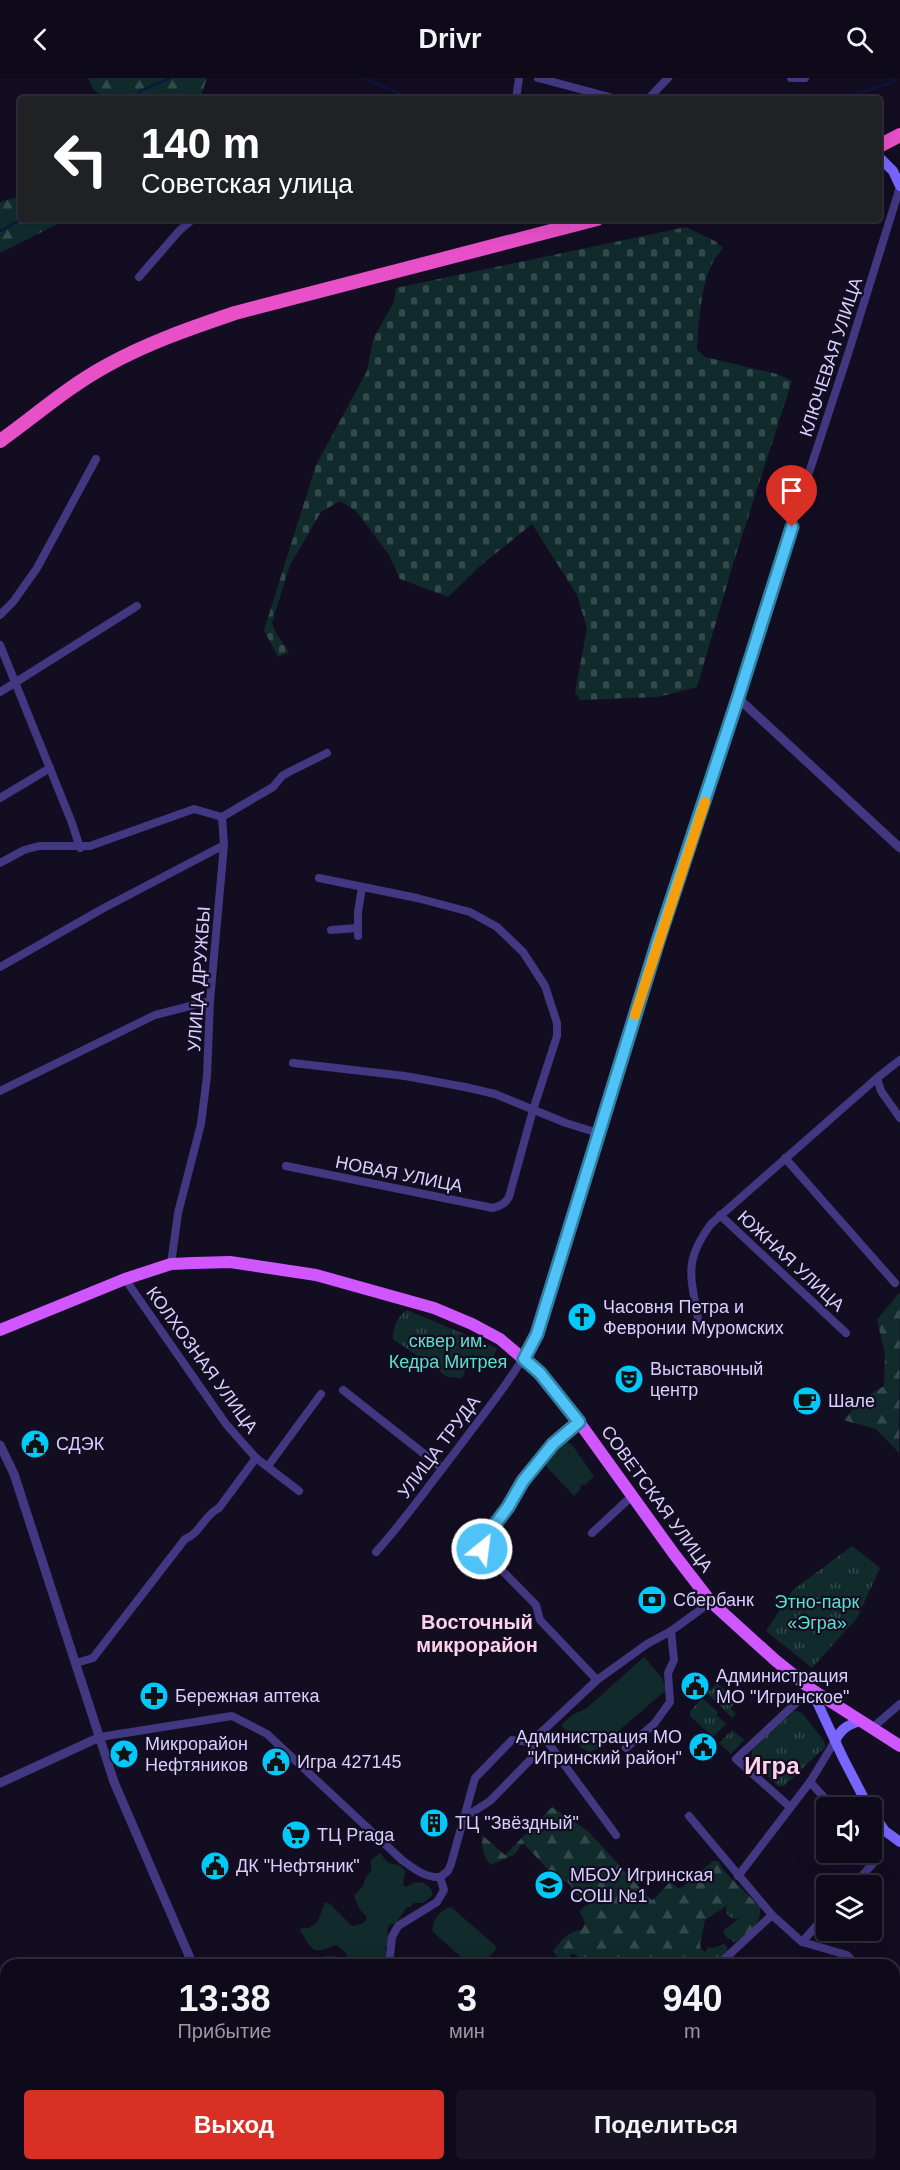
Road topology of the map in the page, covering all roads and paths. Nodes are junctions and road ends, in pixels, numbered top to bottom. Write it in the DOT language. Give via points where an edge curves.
graph roads {
  1 [pos="519,78"];
  2 [pos="538,78"];
  3 [pos="668,78"];
  4 [pos="791,78"];
  5 [pos="804,78"];
  6 [pos="516,96"];
  7 [pos="606,96"];
  8 [pos="651,96"];
  9 [pos="900,135"];
  10 [pos="882,144"];
  11 [pos="882,160"];
  12 [pos="900,186"];
  13 [pos="190,222"];
  14 [pos="585,222"];
  15 [pos="139,277"];
  16 [pos="0,441"];
  17 [pos="96,459"];
  18 [pos="137,606"];
  19 [pos="0,615"];
  20 [pos="0,645"];
  21 [pos="16,682"];
  22 [pos="0,692"];
  23 [pos="738,698"];
  24 [pos="327,753"];
  25 [pos="50,768"];
  26 [pos="0,798"];
  27 [pos="222,817"];
  28 [pos="224,845"];
  29 [pos="80,848"];
  30 [pos="900,848"];
  31 [pos="0,863"];
  32 [pos="319,878"];
  33 [pos="362,887"];
  34 [pos="331,930"];
  35 [pos="0,967"];
  36 [pos="210,1001"];
  37 [pos="900,1060"];
  38 [pos="293,1063"];
  39 [pos="877,1078"];
  40 [pos="0,1091"];
  41 [pos="533,1110"];
  42 [pos="900,1118"];
  43 [pos="598,1133"];
  44 [pos="785,1158"];
  45 [pos="286,1166"];
  46 [pos="720,1215"];
  47 [pos="171,1264"];
  48 [pos="124,1279"];
  49 [pos="895,1282"];
  50 [pos="698,1319"];
  51 [pos="0,1330"];
  52 [pos="846,1333"];
  53 [pos="524,1359"];
  54 [pos="343,1390"];
  55 [pos="321,1394"];
  56 [pos="579,1422"];
  57 [pos="0,1445"];
  58 [pos="256,1458"];
  59 [pos="268,1466"];
  60 [pos="442,1468"];
  61 [pos="299,1491"];
  62 [pos="632,1497"];
  63 [pos="592,1533"];
  64 [pos="376,1552"];
  65 [pos="711,1602"];
  66 [pos="671,1631"];
  67 [pos="76,1663"];
  68 [pos="597,1680"];
  69 [pos="811,1689"];
  70 [pos="900,1704"];
  71 [pos="860,1721"];
  72 [pos="872,1728"];
  73 [pos="541,1733"];
  74 [pos="100,1737"];
  75 [pos="835,1741"];
  76 [pos="531,1742"];
  77 [pos="900,1746"];
  78 [pos="626,1748"];
  79 [pos="810,1782"];
  80 [pos="0,1783"];
  81 [pos="824,1797"];
  82 [pos="863,1797"];
  83 [pos="790,1807"];
  84 [pos="689,1816"];
  85 [pos="465,1817"];
  86 [pos="882,1827"];
  87 [pos="616,1835"];
  88 [pos="900,1842"];
  89 [pos="873,1863"];
  90 [pos="863,1875"];
  91 [pos="738,1876"];
  92 [pos="440,1878"];
  93 [pos="772,1915"];
  94 [pos="816,1926"];
  95 [pos="802,1942"];
  96 [pos="190,1959"];
  97 [pos="390,1959"];
  98 [pos="724,1959"];
  99 [pos="851,1959"];
  1 -- 6 [label="street"];
  2 -- 7 [label="street"];
  3 -- 8 [label="street"];
  4 -- 5 [label="street"];
  9 -- 10 [label="highway"];
  11 -- 12 [label="main road"];
  12 -- 23 [label="street, КЛЮЧЕВАЯ УЛИЦА"];
  13 -- 15 [label="street"];
  14 -- 16 [label="highway" via="190,328 104,367"];
  17 -- 19 [label="street" via="37,568"];
  18 -- 21 [label="street"];
  20 -- 21 [label="street"];
  21 -- 22 [label="street"];
  21 -- 25 [label="street"];
  23 -- 30 [label="street"];
  23 -- 43 [label="street, КЛЮЧЕВАЯ УЛИЦА"];
  24 -- 27 [label="street" via="289,771 273,787"];
  25 -- 26 [label="street"];
  25 -- 29 [label="street"];
  27 -- 28 [label="street, УЛИЦА ДРУЖБЫ"];
  27 -- 29 [label="street" via="194,809"];
  28 -- 35 [label="street"];
  28 -- 36 [label="street, УЛИЦА ДРУЖБЫ"];
  29 -- 31 [label="street" via="39,846"];
  32 -- 33 [label="street"];
  33 -- 34 [label="street" via="358,932"];
  33 -- 41 [label="street" via="470,912 497,927 523,952 545,986 557,1023 557,1036"];
  36 -- 40 [label="street" via="155,1015"];
  36 -- 47 [label="street, УЛИЦА ДРУЖБЫ" via="201,1124 178,1214"];
  37 -- 39 [label="street"];
  38 -- 41 [label="street" via="445,1083 495,1094"];
  39 -- 42 [label="street" via="881,1091"];
  39 -- 44 [label="street"];
  41 -- 43 [label="street"];
  41 -- 45 [label="street, НОВАЯ УЛИЦА" via="505,1203 493,1208"];
  43 -- 53 [label="street, КЛЮЧЕВАЯ УЛИЦА" via="537,1334"];
  44 -- 46 [label="street"];
  44 -- 49 [label="street"];
  46 -- 50 [label="street, ЮЖНАЯ УЛИЦА" via="700,1240 691,1265"];
  46 -- 52 [label="street, ЮЖНАЯ УЛИЦА"];
  47 -- 48 [label="main road, СОВЕТСКАЯ УЛИЦА"];
  47 -- 53 [label="main road, СОВЕТСКАЯ УЛИЦА" via="230,1262 316,1275 434,1308 500,1339"];
  48 -- 51 [label="main road, СОВЕТСКАЯ УЛИЦА"];
  48 -- 58 [label="street, КОЛХОЗНАЯ УЛИЦА" via="226,1424"];
  53 -- 56 [label="main road, СОВЕТСКАЯ УЛИЦА"];
  53 -- 60 [label="street, УЛИЦА ТРУДА"];
  54 -- 60 [label="street"];
  55 -- 59 [label="street"];
  56 -- 62 [label="main road, СОВЕТСКАЯ УЛИЦА"];
  56 -- 68 [label="street" via="553,1444 523,1481 484,1539 482,1549 536,1605 540,1620"];
  57 -- 67 [label="street" via="14,1474"];
  58 -- 59 [label="street, КОЛХОЗНАЯ УЛИЦА"];
  58 -- 67 [label="street, КОЛХОЗНАЯ УЛИЦА" via="219,1508 210,1512 192,1537 185,1539 93,1658"];
  59 -- 61 [label="street, КОЛХОЗНАЯ УЛИЦА"];
  60 -- 64 [label="street, УЛИЦА ТРУДА"];
  62 -- 63 [label="street"];
  62 -- 65 [label="main road, СОВЕТСКАЯ УЛИЦА"];
  65 -- 66 [label="street"];
  65 -- 69 [label="main road, СОВЕТСКАЯ УЛИЦА"];
  66 -- 68 [label="street"];
  66 -- 78 [label="street" via="674,1660 668,1673 670,1702 654,1724"];
  67 -- 74 [label="street"];
  68 -- 73 [label="street"];
  69 -- 71 [label="main road, СОВЕТСКАЯ УЛИЦА"];
  69 -- 75 [label="main road"];
  69 -- 83 [label="street" via="736,1759"];
  70 -- 72 [label="street"];
  71 -- 72 [label="main road, СОВЕТСКАЯ УЛИЦА"];
  71 -- 75 [label="main road" via="841,1731"];
  72 -- 77 [label="main road, СОВЕТСКАЯ УЛИЦА"];
  73 -- 76 [label="street"];
  73 -- 87 [label="street"];
  74 -- 80 [label="street"];
  74 -- 92 [label="street" via="232,1716 267,1734 402,1860 418,1871"];
  74 -- 96 [label="street" via="114,1782"];
  75 -- 79 [label="street"];
  75 -- 82 [label="main road"];
  76 -- 85 [label="street" via="532,1758 490,1801"];
  76 -- 85 [label="street" via="512,1740 475,1778"];
  79 -- 81 [label="street"];
  79 -- 83 [label="street"];
  83 -- 91 [label="street"];
  84 -- 91 [label="street"];
  85 -- 92 [label="street" via="448,1872"];
  86 -- 88 [label="main road"];
  89 -- 90 [label="street"];
  91 -- 93 [label="street"];
  92 -- 97 [label="street" via="444,1890 437,1902 398,1926 392,1937"];
  93 -- 95 [label="street"];
  93 -- 98 [label="street"];
  94 -- 95 [label="street"];
  95 -- 99 [label="street"];
}
